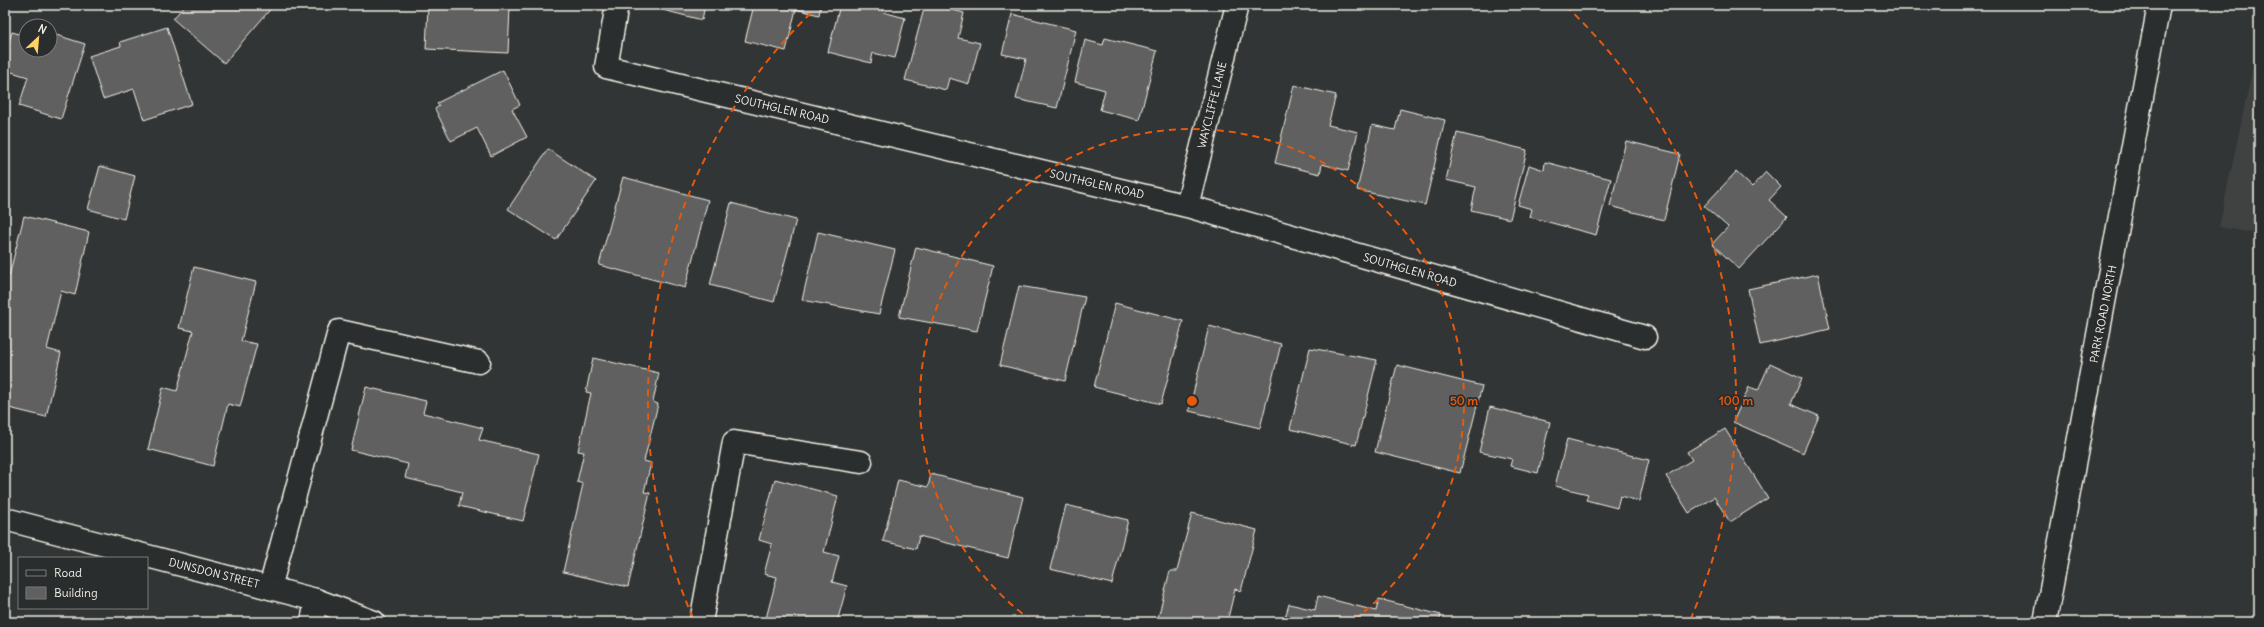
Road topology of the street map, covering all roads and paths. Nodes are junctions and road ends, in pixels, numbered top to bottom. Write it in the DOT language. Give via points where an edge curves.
graph roads {
  1 [pos="617,5"];
  2 [pos="1237,5"];
  3 [pos="2159,5"];
  4 [pos="1187,206"];
  5 [pos="1645,337"];
  6 [pos="480,362"];
  7 [pos="861,462"];
  8 [pos="5,519"];
  9 [pos="270,588"];
  10 [pos="316,600"];
  11 [pos="312,622"];
  12 [pos="374,622"];
  13 [pos="701,622"];
  14 [pos="2045,622"];
  1 -- 4 [label="street, SOUTHGLEN ROAD" via="606,67"];
  2 -- 4 [label="street, WAYCLIFFE LANE"];
  3 -- 14 [label="street, PARK ROAD NORTH"];
  4 -- 5 [label="street, SOUTHGLEN ROAD"];
  6 -- 9 [label="street" via="339,331"];
  7 -- 13 [label="street" via="734,442"];
  8 -- 9 [label="street, DUNSDON STREET"];
  9 -- 10 [label="street, DUNSDON STREET"];
  10 -- 11 [label="street"];
  10 -- 12 [label="street, DUNSDON STREET"];
}
